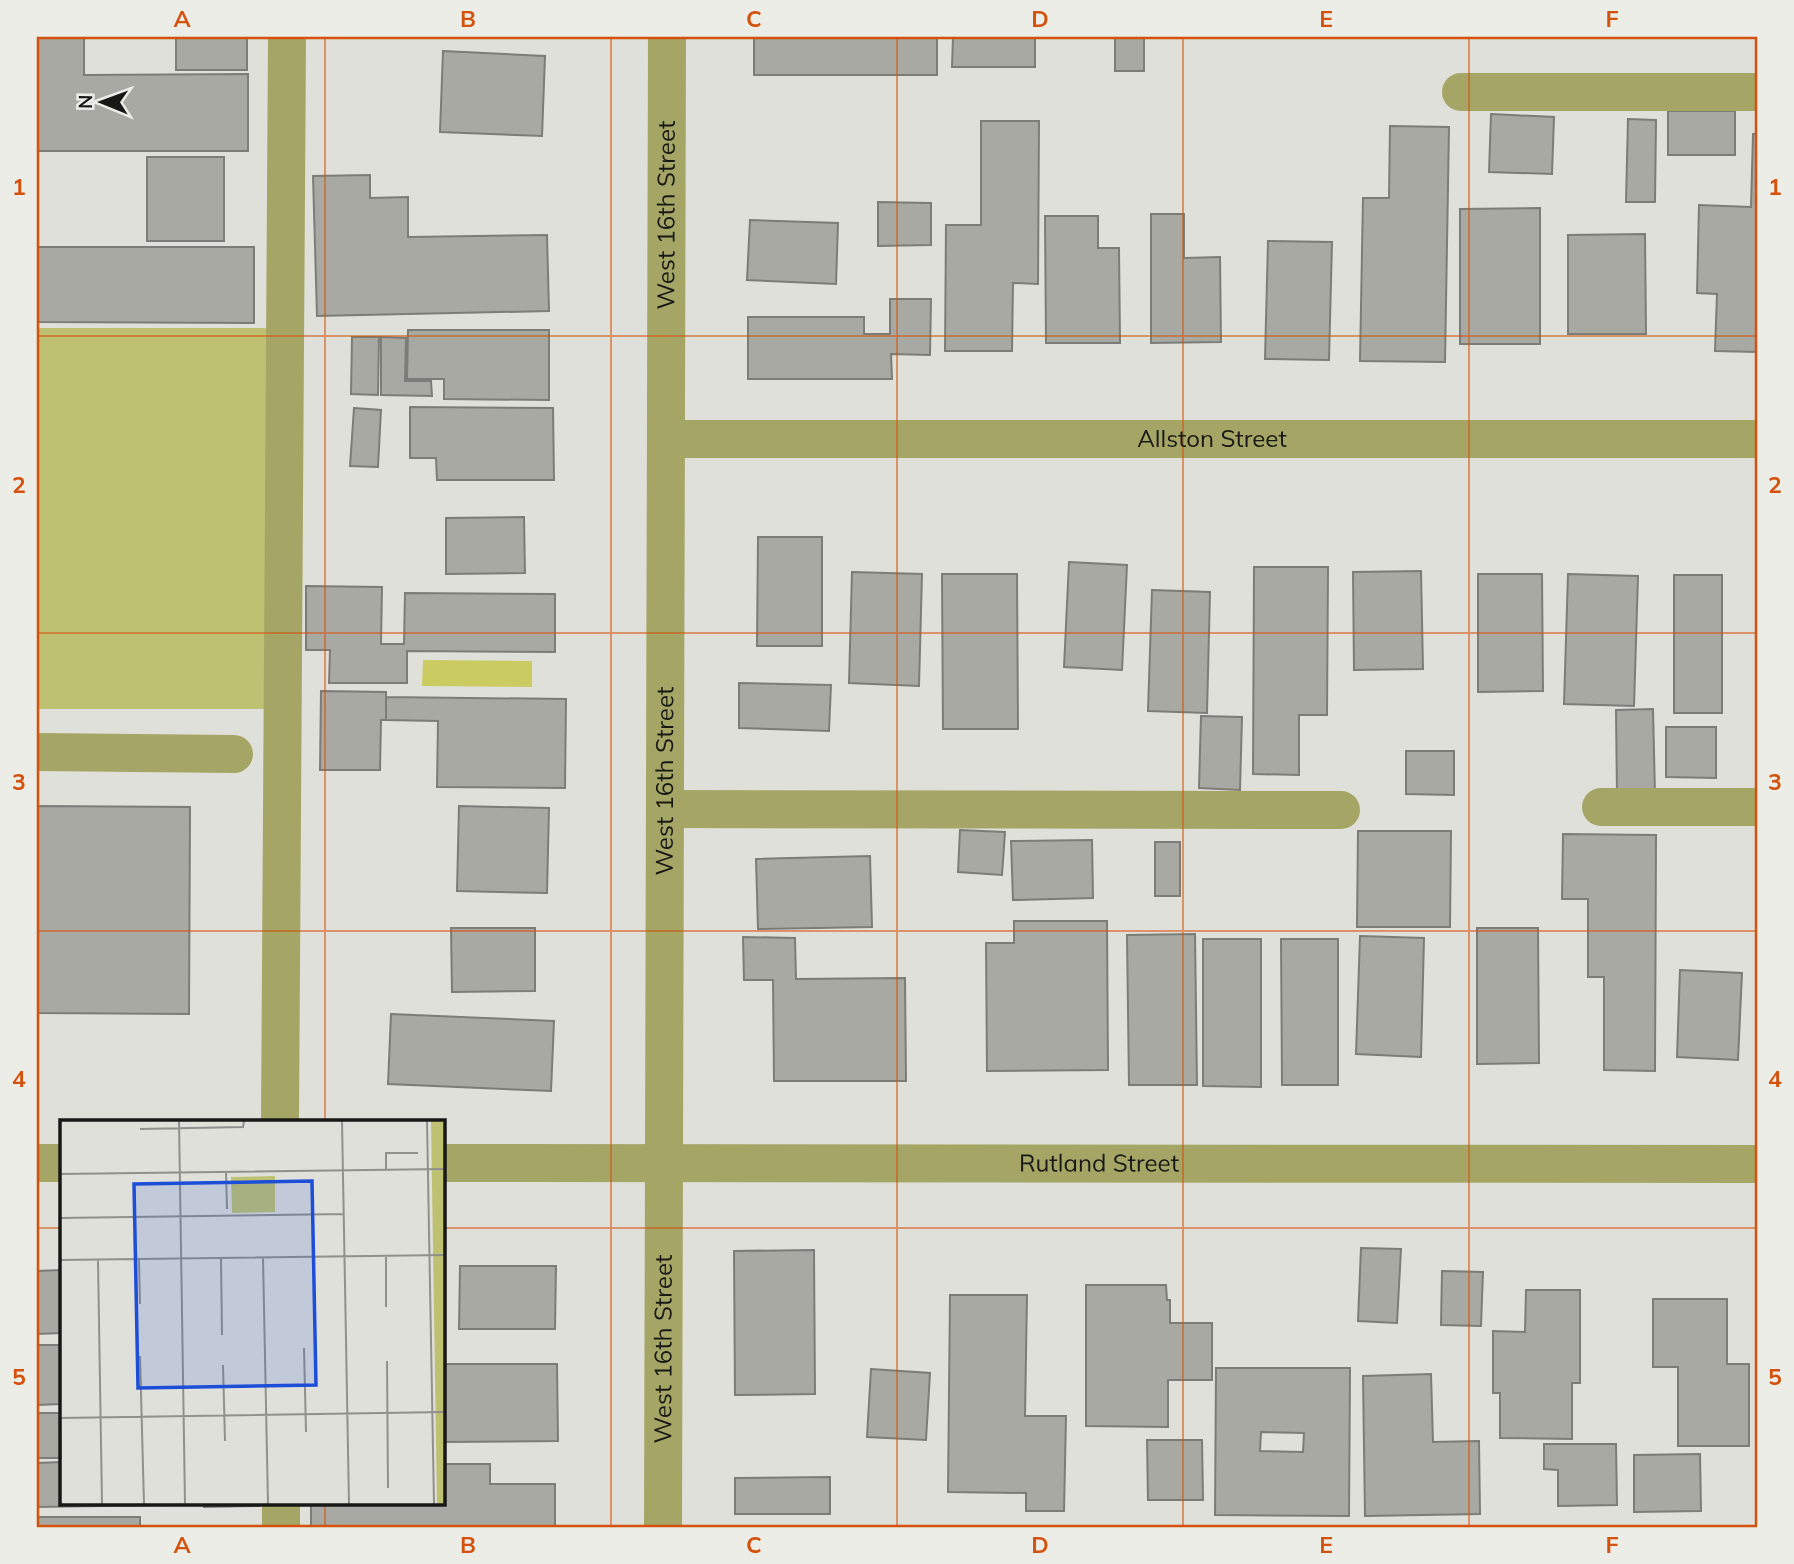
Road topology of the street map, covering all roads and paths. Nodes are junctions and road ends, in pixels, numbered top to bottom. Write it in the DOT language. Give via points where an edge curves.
graph roads {
  1 [pos="287,37"];
  2 [pos="667,37"];
  3 [pos="1461,92"];
  4 [pos="1757,92"];
  5 [pos="666,439"];
  6 [pos="1757,439"];
  7 [pos="37,752"];
  8 [pos="234,754"];
  9 [pos="1601,807"];
  10 [pos="1757,807"];
  11 [pos="665,809"];
  12 [pos="1342,810"];
  13 [pos="280,1120"];
  14 [pos="37,1163"];
  15 [pos="60,1163"];
  16 [pos="444,1163"];
  17 [pos="663,1163"];
  18 [pos="1757,1164"];
  19 [pos="281,1504"];
  20 [pos="281,1527"];
  21 [pos="663,1527"];
  1 -- 13 [label="street"];
  2 -- 5 [label="street, West 16th Street"];
  3 -- 4 [label="street"];
  5 -- 6 [label="street, Allston Street"];
  5 -- 11 [label="street, West 16th Street"];
  7 -- 8 [label="street"];
  9 -- 10 [label="street"];
  11 -- 12 [label="street"];
  11 -- 17 [label="street, West 16th Street"];
  14 -- 15 [label="street"];
  16 -- 17 [label="street, Rutland Street"];
  17 -- 18 [label="street, Rutland Street"];
  17 -- 21 [label="street, West 16th Street"];
  19 -- 20 [label="street"];
}
